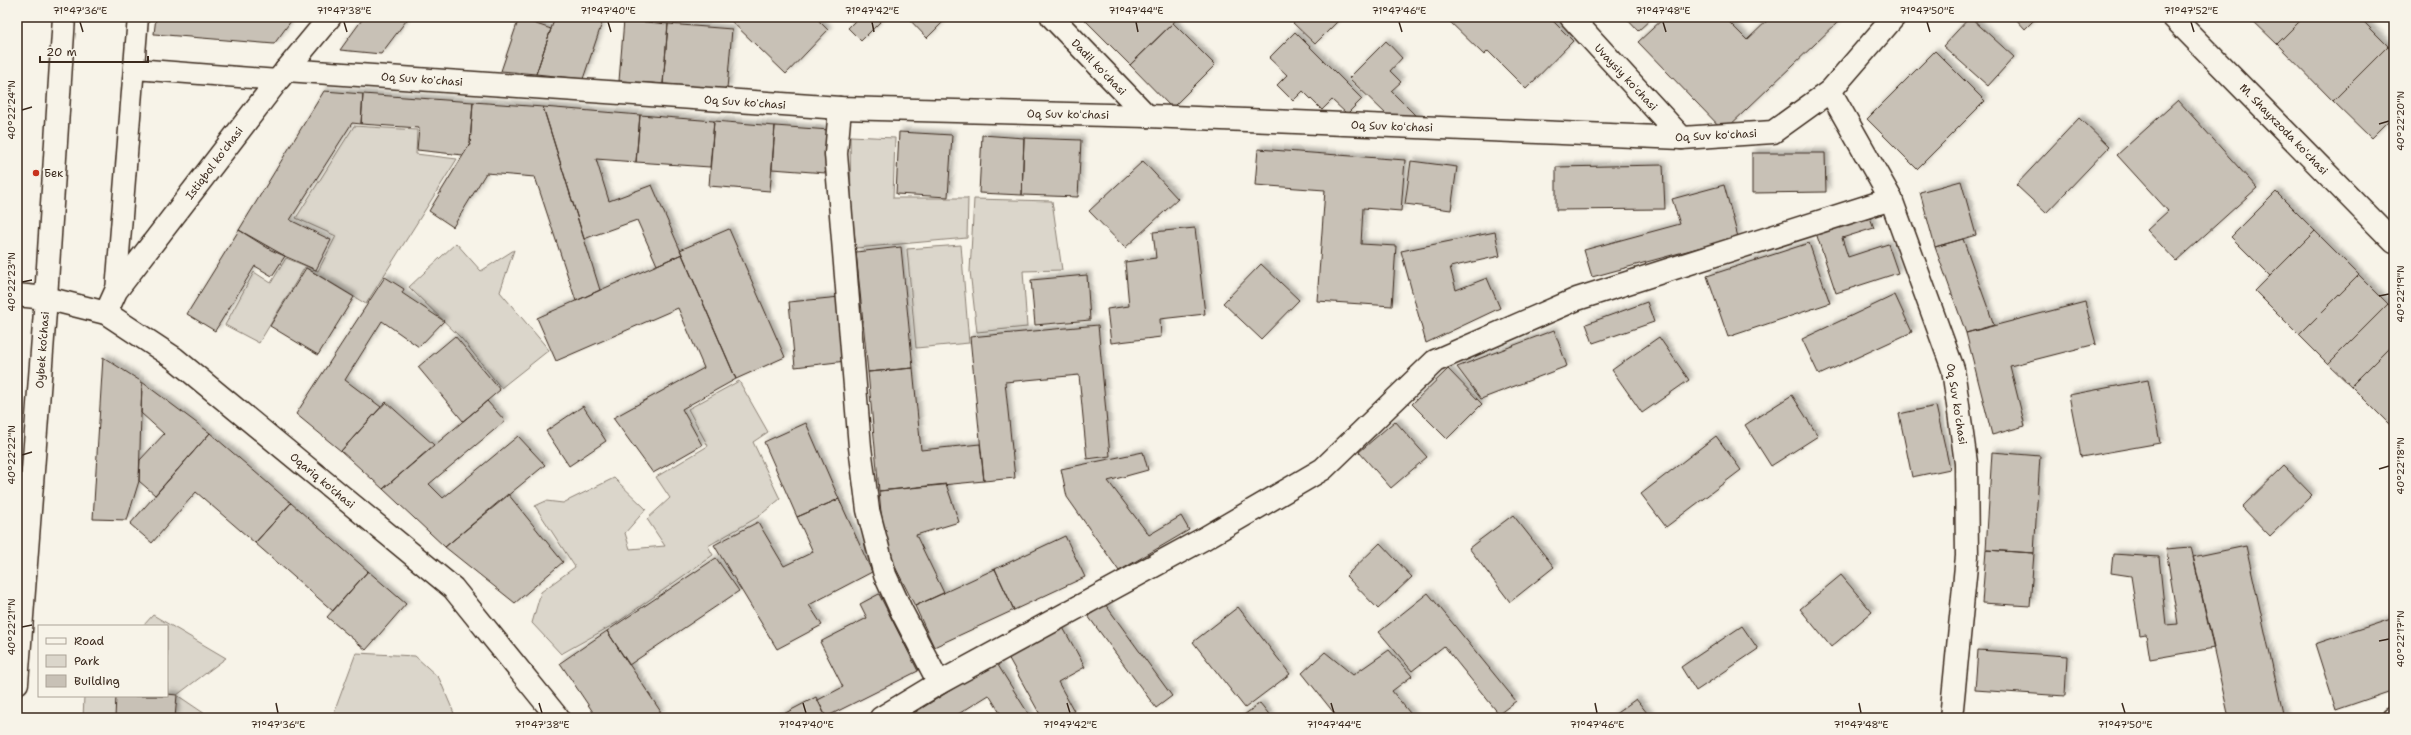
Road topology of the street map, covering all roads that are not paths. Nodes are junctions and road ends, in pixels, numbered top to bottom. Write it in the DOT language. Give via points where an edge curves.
graph roads {
  1 [pos="64,17"];
  2 [pos="138,17"];
  3 [pos="330,17"];
  4 [pos="1052,17"];
  5 [pos="1571,17"];
  6 [pos="1894,17"];
  7 [pos="2174,17"];
  8 [pos="135,69"];
  9 [pos="282,75"];
  10 [pos="1830,91"];
  11 [pos="840,108"];
  12 [pos="1147,116"];
  13 [pos="1682,138"];
  14 [pos="1891,199"];
  15 [pos="2394,242"];
  16 [pos="116,291"];
  17 [pos="17,295"];
  18 [pos="46,298"];
  19 [pos="106,313"];
  20 [pos="17,683"];
  21 [pos="939,683"];
  22 [pos="558,718"];
  23 [pos="881,718"];
  24 [pos="1951,718"];
  1 -- 18 [label="street, Oybek ko‘chasi"];
  2 -- 8 [label="lane"];
  3 -- 9 [label="street, Istiqbol koʻchasi"];
  4 -- 12 [label="street, Dadil koʻchasi"];
  5 -- 13 [label="street, Uvaysiy koʻchasi"];
  6 -- 10 [label="street"];
  7 -- 15 [label="street, M. Shayxzoda koʻchasi"];
  8 -- 9 [label="lane"];
  8 -- 16 [label="lane"];
  9 -- 11 [label="street, Oq Suv koʻchasi"];
  9 -- 16 [label="street, Istiqbol koʻchasi"];
  10 -- 13 [label="street, Oq Suv koʻchasi" via="1773,132"];
  10 -- 14 [label="street, Oq Suv koʻchasi"];
  11 -- 12 [label="street, Oq Suv koʻchasi"];
  11 -- 21 [label="street" via="836,154 860,447 868,510 885,575"];
  12 -- 13 [label="street, Oq Suv koʻchasi"];
  14 -- 21 [label="street" via="1577,299 1435,361 1323,469 1205,538"];
  14 -- 24 [label="street, Oq Suv koʻchasi" via="1953,369 1966,463 1967,556"];
  16 -- 19 [label="street, Istiqbol koʻchasi"];
  17 -- 18 [label="street, Oqariq ko'chasi"];
  18 -- 19 [label="street, Oqariq ko'chasi"];
  18 -- 20 [label="street, Oybek ko‘chasi"];
  19 -- 22 [label="street, Oqariq ko'chasi" via="174,358 453,588"];
  21 -- 23 [label="street"];
}
